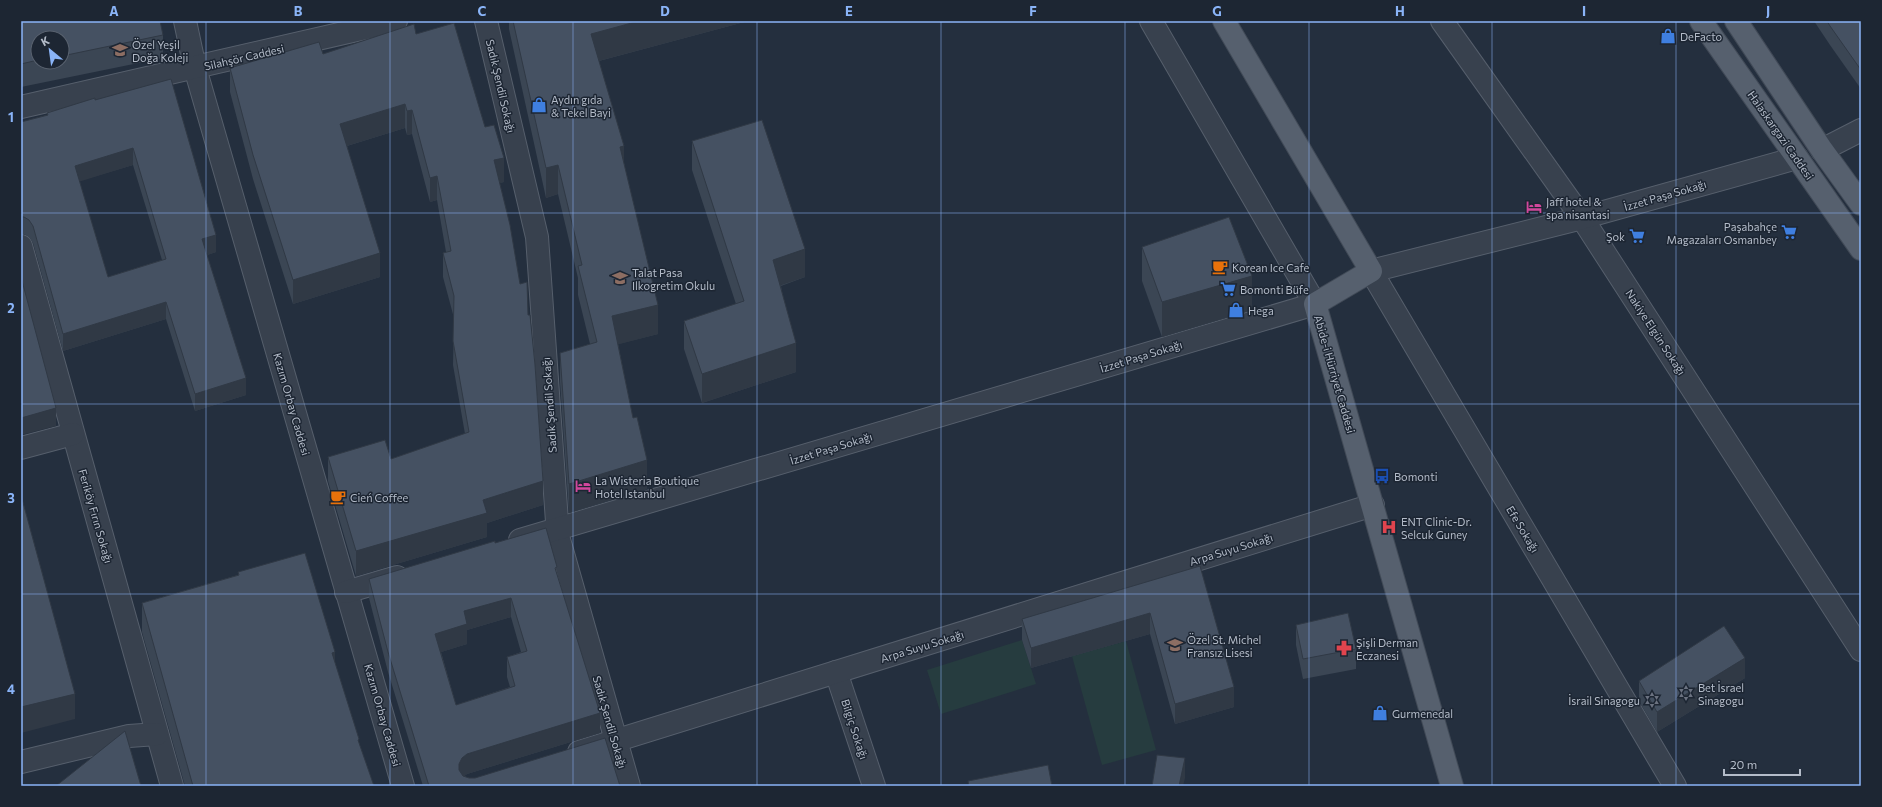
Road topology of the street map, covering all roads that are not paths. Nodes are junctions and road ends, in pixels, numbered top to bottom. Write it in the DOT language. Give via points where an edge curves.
graph roads {
  1 [pos="185,21"];
  2 [pos="396,21"];
  3 [pos="486,21"];
  4 [pos="1151,21"];
  5 [pos="1224,21"];
  6 [pos="1442,21"];
  7 [pos="1701,21"];
  8 [pos="1736,21"];
  9 [pos="195,68"];
  10 [pos="21,107"];
  11 [pos="1861,130"];
  12 [pos="1822,150"];
  13 [pos="1797,158"];
  14 [pos="1861,204"];
  15 [pos="1582,218"];
  16 [pos="21,246"];
  17 [pos="1861,249"];
  18 [pos="1370,271"];
  19 [pos="1315,304"];
  20 [pos="73,434"];
  21 [pos="21,448"];
  22 [pos="1372,505"];
  23 [pos="558,529"];
  24 [pos="497,547"];
  25 [pos="414,572"];
  26 [pos="346,592"];
  27 [pos="1861,650"];
  28 [pos="836,672"];
  29 [pos="157,734"];
  30 [pos="615,741"];
  31 [pos="562,758"];
  32 [pos="21,762"];
  33 [pos="172,786"];
  34 [pos="403,786"];
  35 [pos="629,786"];
  36 [pos="874,786"];
  37 [pos="1452,786"];
  38 [pos="1675,786"];
  1 -- 9 [label="street, Kazım Orbay Caddesi"];
  2 -- 9 [label="street, Silahşör Caddesi"];
  3 -- 23 [label="street, Sadık Şendil Sokağı" via="537,237"];
  4 -- 19 [label="street"];
  5 -- 18 [label="main road"];
  6 -- 15 [label="street, Nakiye Elgün Sokağı"];
  7 -- 13 [label="main road, Halaskargazi Caddesi"];
  8 -- 12 [label="main road"];
  9 -- 10 [label="street, Silahşör Caddesi"];
  9 -- 26 [label="street, Kazım Orbay Caddesi"];
  11 -- 12 [label="street"];
  12 -- 13 [label="main road"];
  12 -- 14 [label="main road"];
  13 -- 15 [label="street, İzzet Paşa Sokağı"];
  13 -- 17 [label="main road, Halaskargazi Caddesi"];
  15 -- 18 [label="street, İzzet Paşa Sokağı"];
  15 -- 27 [label="street, Nakiye Elgün Sokağı"];
  16 -- 20 [label="street, Feriköy Fırın Sokağı"];
  18 -- 19 [label="main road, Abide-i Hürriyet Caddesi"];
  18 -- 38 [label="street, Efe Sokağı"];
  19 -- 22 [label="main road, Abide-i Hürriyet Caddesi"];
  19 -- 23 [label="street, İzzet Paşa Sokağı"];
  20 -- 21 [label="street"];
  20 -- 29 [label="street, Feriköy Fırın Sokağı"];
  22 -- 28 [label="street, Arpa Suyu Sokağı"];
  22 -- 37 [label="main road, Abide-i Hürriyet Caddesi"];
  23 -- 24 [label="street, İzzet Paşa Sokağı"];
  23 -- 30 [label="street, Sadık Şendil Sokağı"];
  25 -- 26 [label="street"];
  26 -- 34 [label="street, Kazım Orbay Caddesi"];
  28 -- 30 [label="street, Arpa Suyu Sokağı"];
  28 -- 36 [label="street, Bilgiç Sokağı"];
  29 -- 32 [label="street" via="129,736"];
  29 -- 33 [label="street, Feriköy Fırın Sokağı"];
  30 -- 31 [label="street, Arpa Suyu Sokağı"];
  30 -- 35 [label="street, Sadık Şendil Sokağı"];
}
